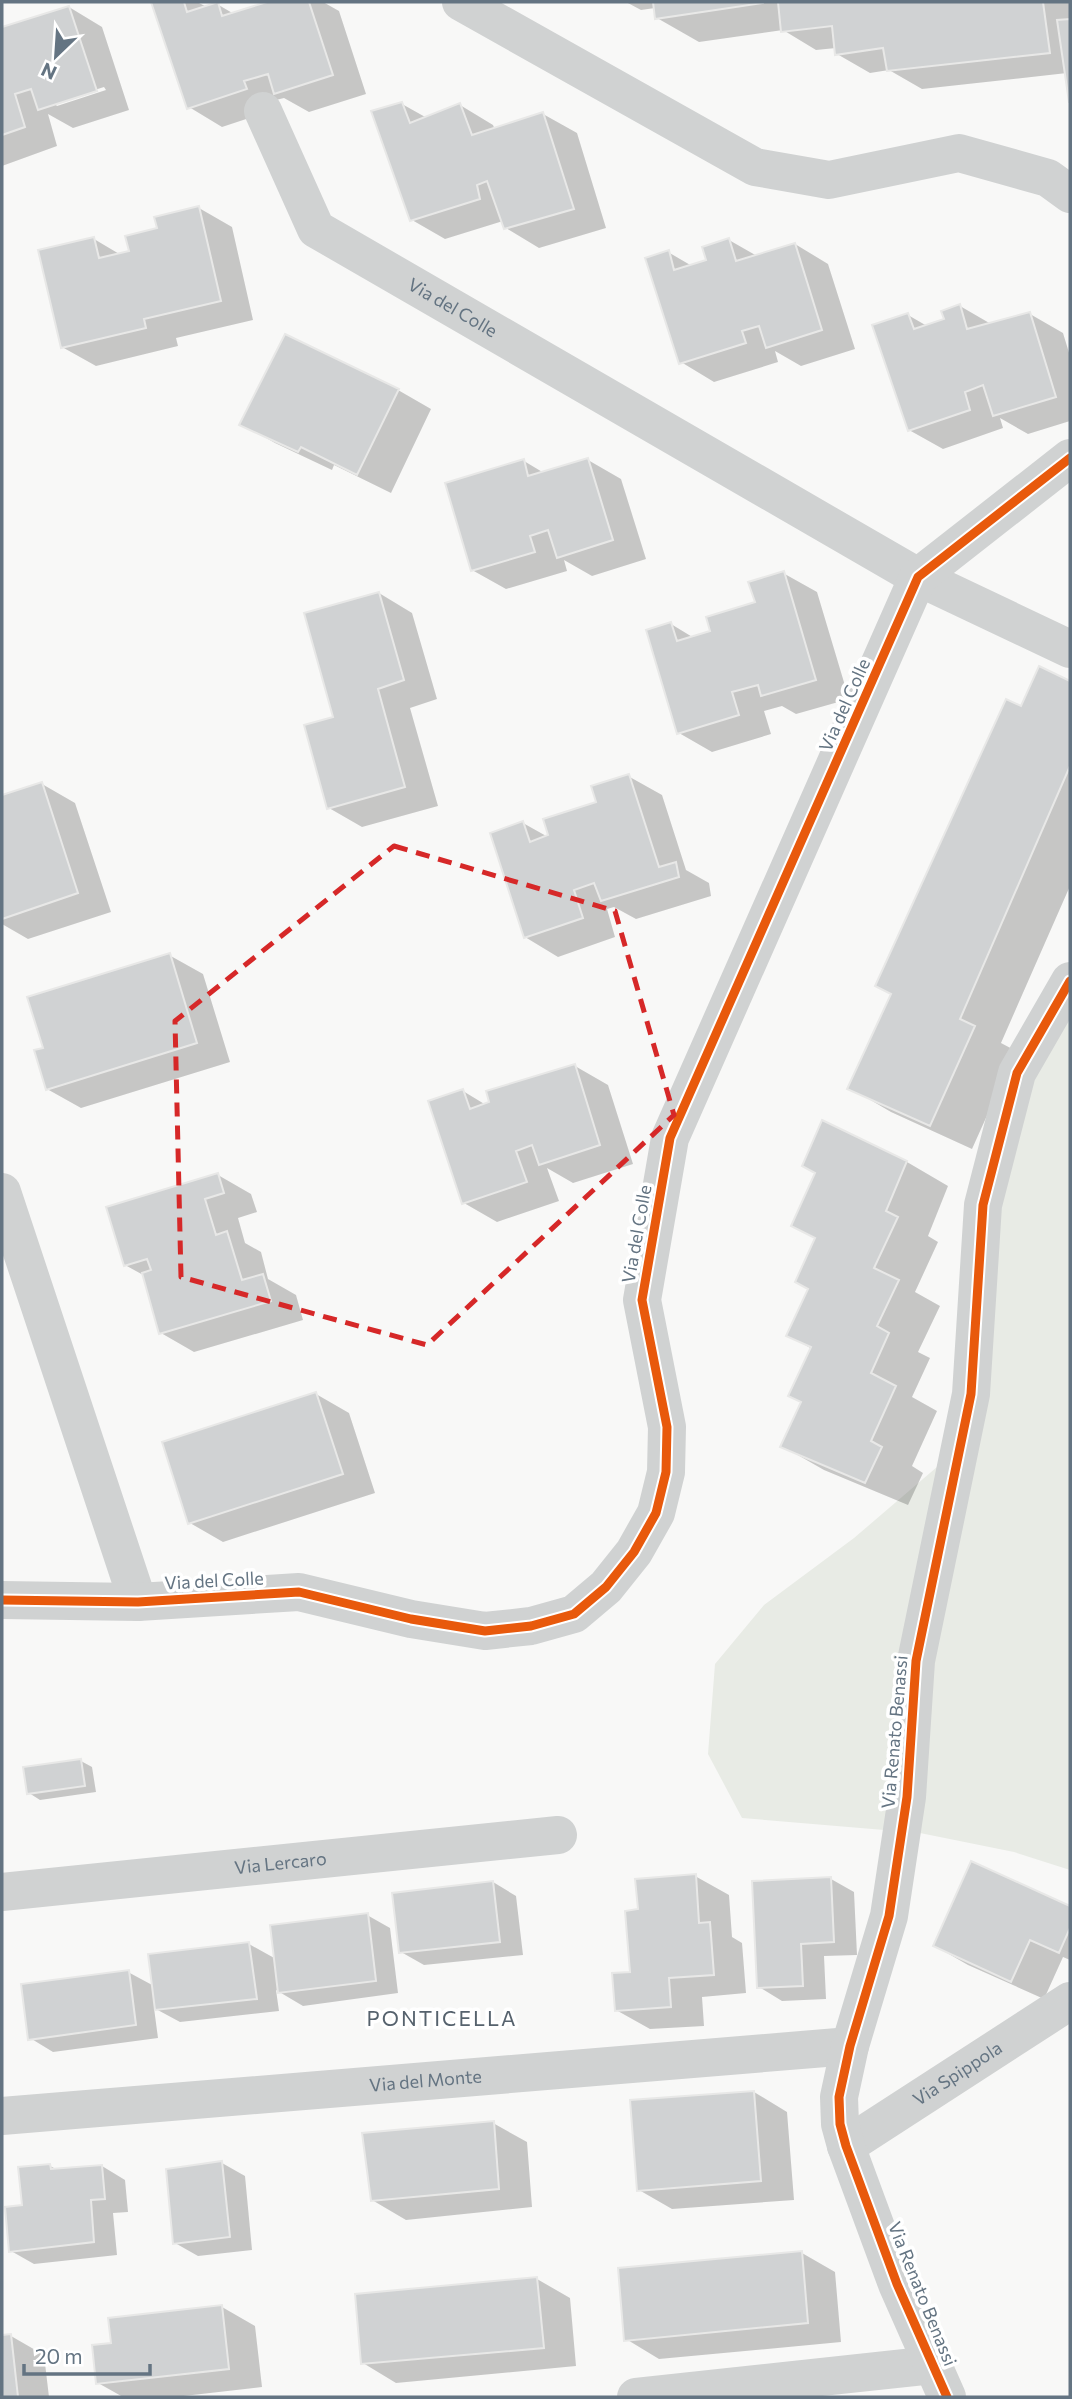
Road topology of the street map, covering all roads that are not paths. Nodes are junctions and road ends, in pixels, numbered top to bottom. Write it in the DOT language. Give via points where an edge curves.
graph roads {
  1 [pos="461,2"];
  2 [pos="263,111"];
  3 [pos="1070,194"];
  4 [pos="1070,458"];
  5 [pos="918,577"];
  6 [pos="1070,649"];
  7 [pos="1070,981"];
  8 [pos="2,1192"];
  9 [pos="2,1600"];
  10 [pos="138,1602"];
  11 [pos="558,1835"];
  12 [pos="2,1892"];
  13 [pos="1070,2001"];
  14 [pos="850,2046"];
  15 [pos="2,2116"];
  16 [pos="846,2146"];
  17 [pos="940,2381"];
  18 [pos="636,2397"];
  1 -- 3 [label="street" via="755,167 829,180 959,153 1048,178"];
  2 -- 5 [label="street, Via del Colle" via="316,229"];
  4 -- 5 [label="street, Via del Colle"];
  5 -- 6 [label="street, Via del Colle"];
  5 -- 10 [label="street, Via del Colle" via="670,1138 642,1300 667,1427 666,1472 656,1513 634,1552 606,1587 574,1614 531,1626 485,1631 299,1592"];
  7 -- 14 [label="street, Via Renato Benassi" via="1017,1073 984,1205 971,1394 915,1661 907,1797 891,1903"];
  8 -- 10 [label="street"];
  9 -- 10 [label="street, Via del Colle"];
  11 -- 12 [label="street, Via Lercaro"];
  13 -- 16 [label="street, Via Spippola"];
  14 -- 15 [label="street, Via del Monte"];
  14 -- 16 [label="street, Via Renato Benassi" via="839,2097"];
  16 -- 17 [label="street, Via Renato Benassi" via="897,2284"];
  17 -- 18 [label="street"];
}
